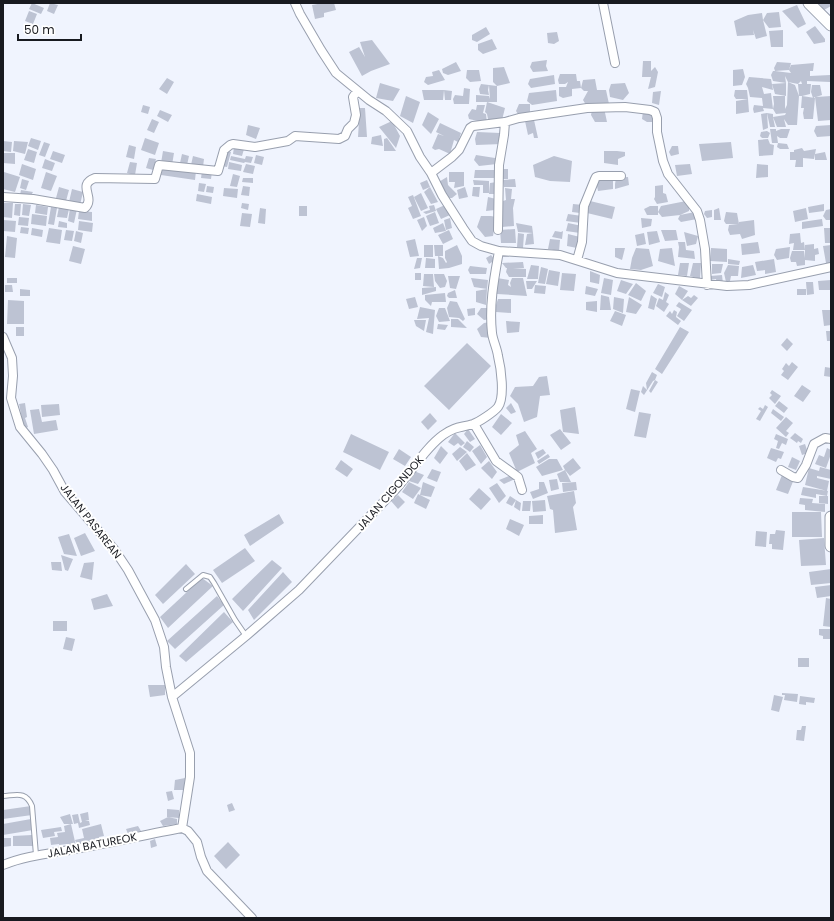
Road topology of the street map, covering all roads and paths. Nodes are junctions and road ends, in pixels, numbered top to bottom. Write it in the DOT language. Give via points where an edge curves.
graph roads {
  1 [pos="295,3"];
  2 [pos="603,3"];
  3 [pos="809,3"];
  4 [pos="831,25"];
  5 [pos="615,63"];
  6 [pos="357,91"];
  7 [pos="505,122"];
  8 [pos="431,173"];
  9 [pos="621,176"];
  10 [pos="3,197"];
  11 [pos="498,230"];
  12 [pos="499,251"];
  13 [pos="576,260"];
  14 [pos="831,267"];
  15 [pos="707,285"];
  16 [pos="3,336"];
  17 [pos="474,424"];
  18 [pos="831,439"];
  19 [pos="781,470"];
  20 [pos="522,490"];
  21 [pos="831,517"];
  22 [pos="831,546"];
  23 [pos="186,589"];
  24 [pos="246,636"];
  25 [pos="172,697"];
  26 [pos="3,796"];
  27 [pos="182,828"];
  28 [pos="36,856"];
  29 [pos="3,865"];
  30 [pos="252,918"];
  1 -- 6 [label="street" via="336,73"];
  2 -- 5 [label="street"];
  3 -- 4 [label="street"];
  6 -- 8 [label="street" via="386,111 407,131"];
  6 -- 10 [label="street" via="353,97 356,114 354,123 345,136 339,139 295,136 288,141 255,147 233,144 224,150 218,171 159,165 155,179 95,178 87,184 89,200 85,208 33,199"];
  7 -- 8 [label="street" via="470,128 452,157"];
  7 -- 11 [label="street" via="499,165"];
  7 -- 15 [label="street" via="587,108 625,107 655,112 663,161 668,174 697,210 705,249"];
  8 -- 12 [label="street" via="472,241"];
  9 -- 13 [label="street" via="596,177 584,206 582,242"];
  12 -- 13 [label="street" via="560,255"];
  12 -- 17 [label="street, JALAN CIGONDOK" via="491,313 492,334 499,357 501,401 498,407"];
  13 -- 15 [label="street" via="617,273"];
  14 -- 15 [label="street" via="749,285"];
  16 -- 25 [label="street, JALAN PASAREAN" via="12,358 11,398 20,427 42,454 65,492 114,549 140,591 155,620 164,647"];
  17 -- 20 [label="street" via="496,461 518,477"];
  17 -- 24 [label="street, JALAN CIGONDOK" via="452,429 441,436 342,547 299,590"];
  18 -- 19 [label="street" via="825,438 814,444 798,478"];
  21 -- 22 [label="street"];
  23 -- 24 [label="lane" via="199,577 210,577"];
  24 -- 25 [label="street, JALAN CIGONDOK"];
  25 -- 27 [label="street, JALAN PASAREAN" via="190,753 190,777"];
  26 -- 28 [label="lane" via="21,795 30,800"];
  27 -- 28 [label="street, JALAN BATUREOK"];
  27 -- 30 [label="street" via="197,842 207,871"];
  28 -- 29 [label="street, JALAN BATUREOK"];
}
